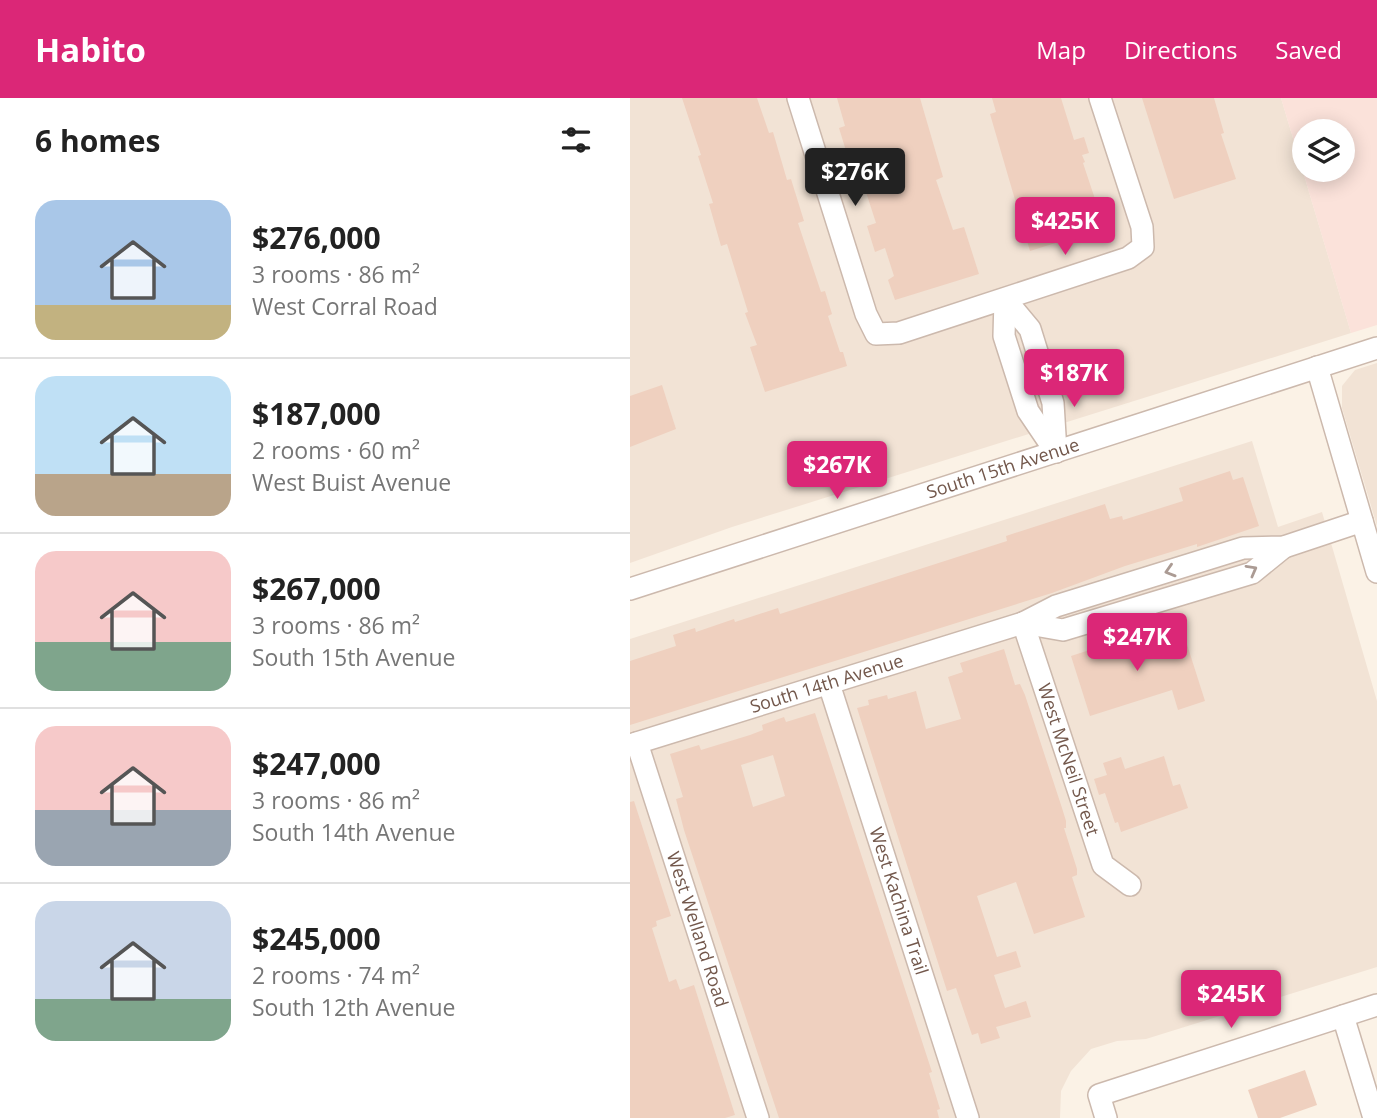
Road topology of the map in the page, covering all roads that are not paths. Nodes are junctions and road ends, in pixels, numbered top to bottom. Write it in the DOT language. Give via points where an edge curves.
graph roads {
  1 [pos="798,98"];
  2 [pos="1100,98"];
  3 [pos="1005,299"];
  4 [pos="1377,348"];
  5 [pos="1040,362"];
  6 [pos="1317,367"];
  7 [pos="1015,371"];
  8 [pos="1056,452"];
  9 [pos="1362,521"];
  10 [pos="1284,547"];
  11 [pos="1215,558"];
  12 [pos="1377,572"];
  13 [pos="1222,581"];
  14 [pos="630,589"];
  15 [pos="1024,623"];
  16 [pos="829,684"];
  17 [pos="633,744"];
  18 [pos="1130,885"];
  19 [pos="1377,1005"];
  20 [pos="1343,1016"];
  21 [pos="758,1118"];
  22 [pos="968,1118"];
  23 [pos="1107,1118"];
  24 [pos="1374,1118"];
  1 -- 3 [label="street" via="876,334 899,333"];
  2 -- 3 [label="street" via="1142,227 1143,247 1128,258"];
  3 -- 5 [label="street" via="1030,329"];
  3 -- 7 [label="street" via="1004,336"];
  4 -- 6 [label="street, South 15th Avenue"];
  5 -- 7 [label="street"];
  5 -- 8 [label="street" via="1053,403"];
  6 -- 8 [label="street, South 15th Avenue"];
  6 -- 9 [label="street"];
  7 -- 8 [label="street" via="1028,411"];
  8 -- 14 [label="street, South 15th Avenue"];
  9 -- 10 [label="street, South 14th Avenue"];
  9 -- 12 [label="street"];
  10 -- 11 [label="street, South 14th Avenue" via="1243,548"];
  13 -- 10 [label="street, South 14th Avenue, one-way" via="1252,573"];
  11 -- 13 [label="street"];
  11 -- 15 [label="street, South 14th Avenue, one-way" via="1056,607"];
  13 -- 15 [label="street, South 14th Avenue" via="1063,631"];
  15 -- 16 [label="street, South 14th Avenue"];
  15 -- 18 [label="street, West McNeil Street" via="1103,865"];
  16 -- 17 [label="street, South 14th Avenue"];
  16 -- 22 [label="street, West Kachina Trail"];
  17 -- 21 [label="street, West Welland Road"];
  19 -- 20 [label="street"];
  20 -- 23 [label="street" via="1099,1094"];
  20 -- 24 [label="street"];
}
